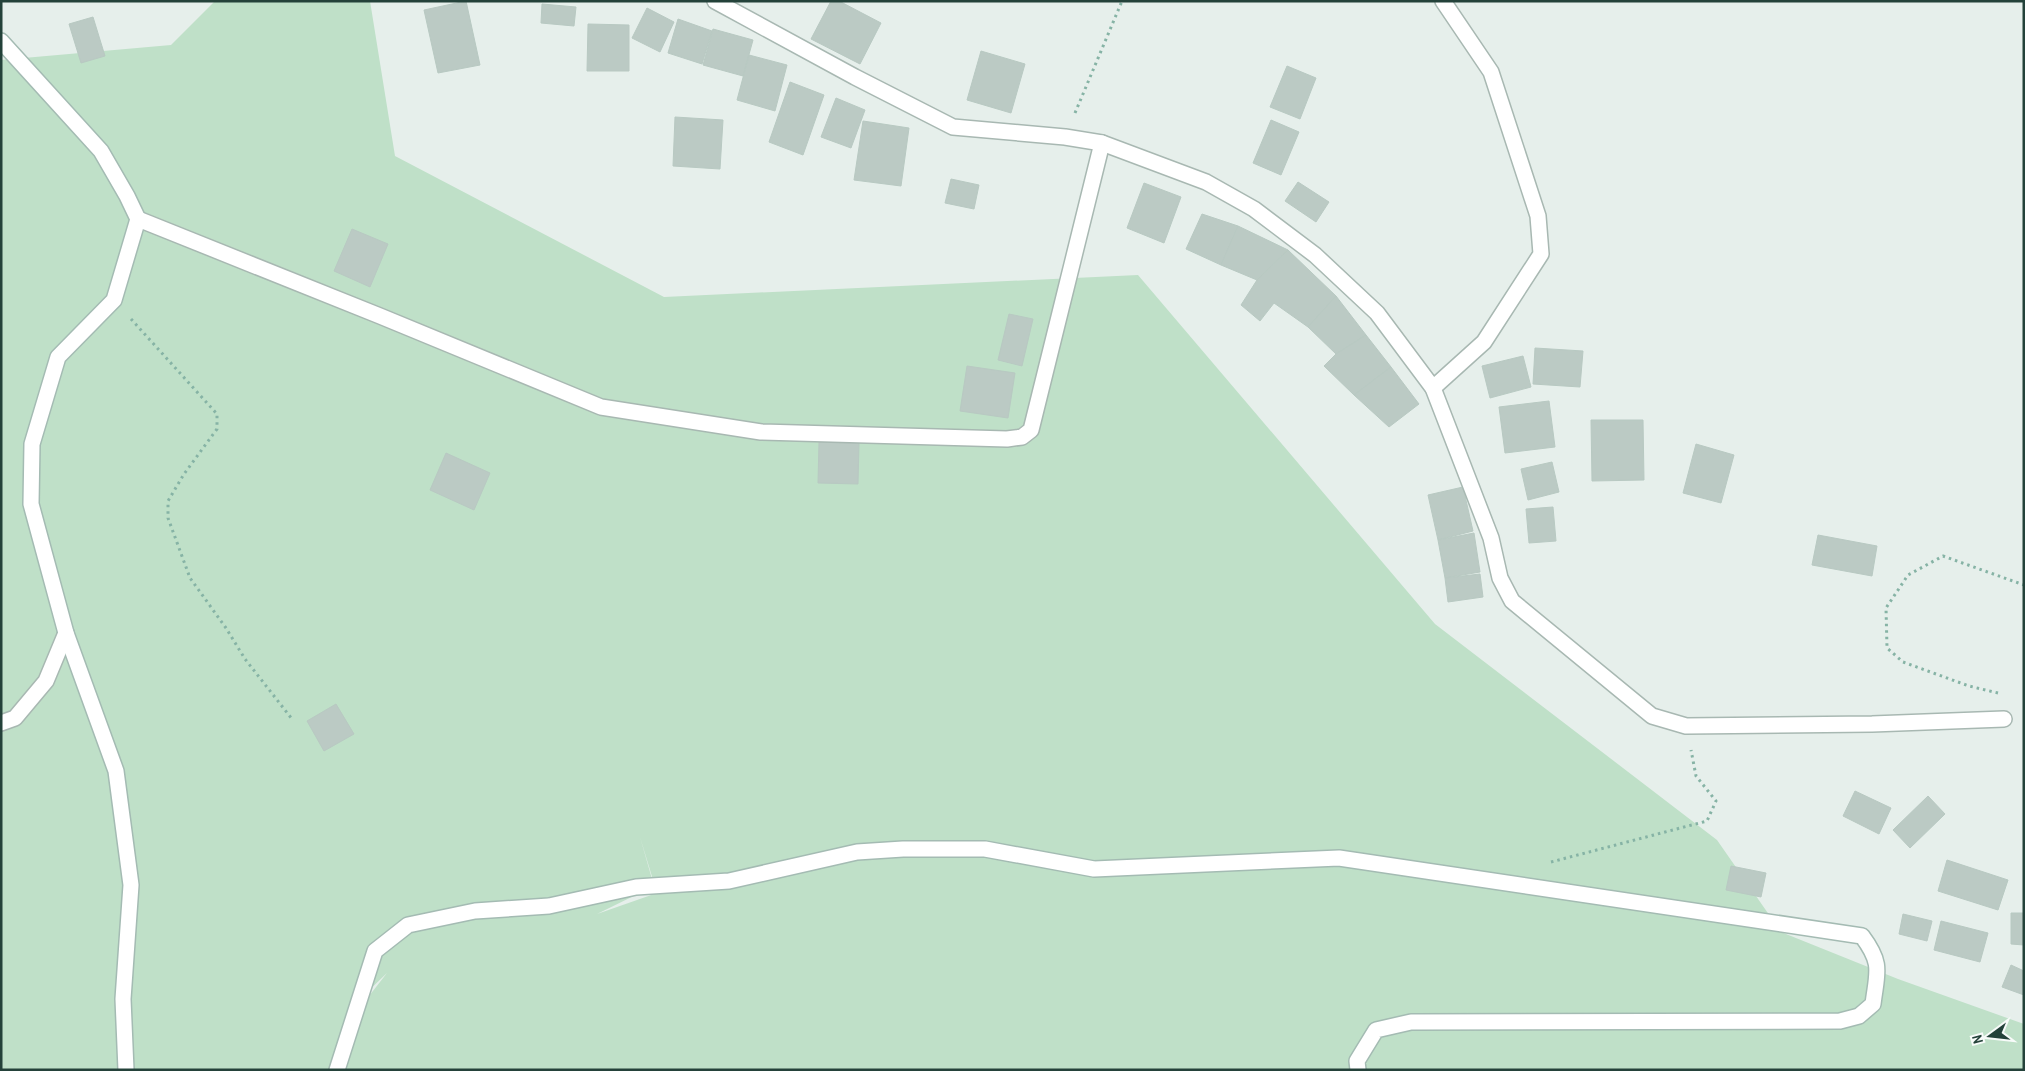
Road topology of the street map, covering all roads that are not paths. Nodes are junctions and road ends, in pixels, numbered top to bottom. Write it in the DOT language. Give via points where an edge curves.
graph roads {
  1 [pos="715,1"];
  2 [pos="1443,1"];
  3 [pos="1,41"];
  4 [pos="1102,143"];
  5 [pos="138,219"];
  6 [pos="1433,388"];
  7 [pos="66,633"];
  8 [pos="2004,719"];
  9 [pos="1,723"];
  10 [pos="126,1070"];
  11 [pos="337,1070"];
  12 [pos="1358,1070"];
  1 -- 4 [label="street" via="953,127"];
  2 -- 6 [label="street" via="1491,72 1538,216 1541,254 1484,342"];
  3 -- 5 [label="street" via="101,152"];
  4 -- 5 [label="street" via="1031,430 1022,437 1007,439 761,432 600,407"];
  4 -- 6 [label="street" via="1206,182 1254,208 1316,255 1377,313"];
  5 -- 7 [label="street" via="114,300 58,357 32,444 31,504"];
  6 -- 8 [label="street" via="1491,538 1500,578 1512,601 1652,716 1686,726"];
  7 -- 9 [label="street" via="46,681 15,718"];
  7 -- 10 [label="street" via="116,771 131,885 123,999"];
  11 -- 12 [label="street" via="375,951 408,925 475,911 549,906 636,887 729,881 857,852 985,849 1094,869 1339,858 1862,936 1873,952 1878,968 1873,1004 1859,1016 1840,1021 1411,1022 1376,1030 1357,1061"];
}
